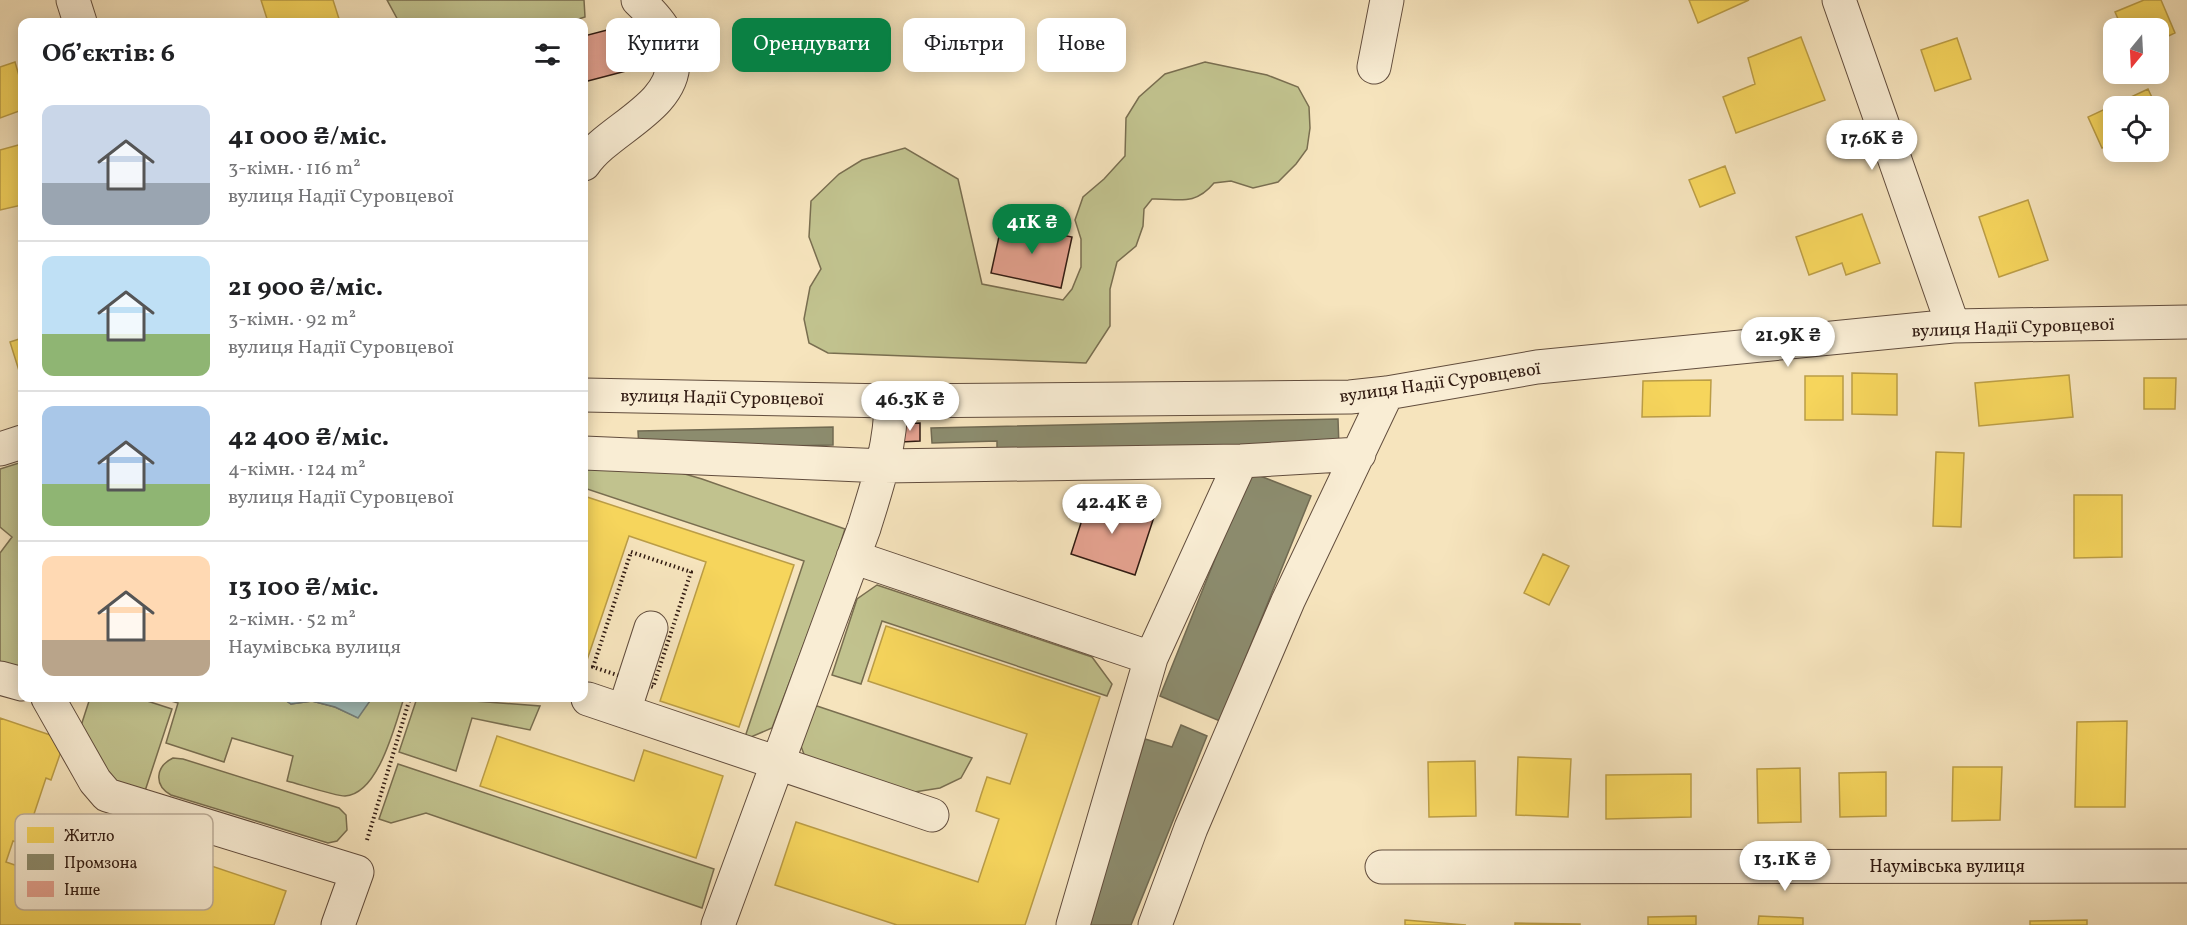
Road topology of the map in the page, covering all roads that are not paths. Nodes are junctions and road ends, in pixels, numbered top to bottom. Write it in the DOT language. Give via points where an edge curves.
graph roads {
  1 [pos="73,0"];
  2 [pos="638,0"];
  3 [pos="1387,0"];
  4 [pos="1839,0"];
  5 [pos="79,18"];
  6 [pos="1374,67"];
  7 [pos="588,160"];
  8 [pos="2187,322"];
  9 [pos="1953,326"];
  10 [pos="1387,393"];
  11 [pos="588,395"];
  12 [pos="891,401"];
  13 [pos="18,443"];
  14 [pos="0,449"];
  15 [pos="588,453"];
  16 [pos="1359,454"];
  17 [pos="1240,461"];
  18 [pos="884,466"];
  19 [pos="853,557"];
  20 [pos="651,628"];
  21 [pos="1151,658"];
  22 [pos="0,678"];
  23 [pos="18,683"];
  24 [pos="588,699"];
  25 [pos="50,702"];
  26 [pos="624,711"];
  27 [pos="777,762"];
  28 [pos="171,814"];
  29 [pos="932,815"];
  30 [pos="213,827"];
  31 [pos="2187,866"];
  32 [pos="1382,867"];
  33 [pos="338,925"];
  34 [pos="718,925"];
  35 [pos="1073,925"];
  36 [pos="1155,925"];
  1 -- 5 [label="street"];
  2 -- 7 [label="street" via="668,35 673,53 670,83 650,108 609,137"];
  3 -- 6 [label="street"];
  4 -- 9 [label="street"];
  8 -- 9 [label="street, вулиця Надії Суровцевої"];
  9 -- 10 [label="street, вулиця Надії Суровцевої" via="1537,367"];
  10 -- 12 [label="street, вулиця Надії Суровцевої" via="1350,397"];
  10 -- 16 [label="street"];
  11 -- 12 [label="street, вулиця Надії Суровцевої"];
  12 -- 18 [label="street"];
  13 -- 14 [label="street"];
  15 -- 18 [label="street"];
  16 -- 17 [label="street"];
  16 -- 36 [label="street" via="1288,601 1191,828"];
  17 -- 18 [label="street"];
  17 -- 21 [label="street"];
  18 -- 19 [label="street"];
  19 -- 21 [label="street"];
  19 -- 27 [label="street"];
  20 -- 26 [label="street"];
  21 -- 35 [label="street"];
  22 -- 23 [label="street"];
  24 -- 26 [label="street"];
  25 -- 28 [label="street" via="102,802"];
  26 -- 27 [label="street"];
  27 -- 29 [label="street"];
  27 -- 34 [label="street"];
  30 -- 33 [label="street" via="357,872"];
  31 -- 32 [label="street, Наумівська вулиця"];
}
